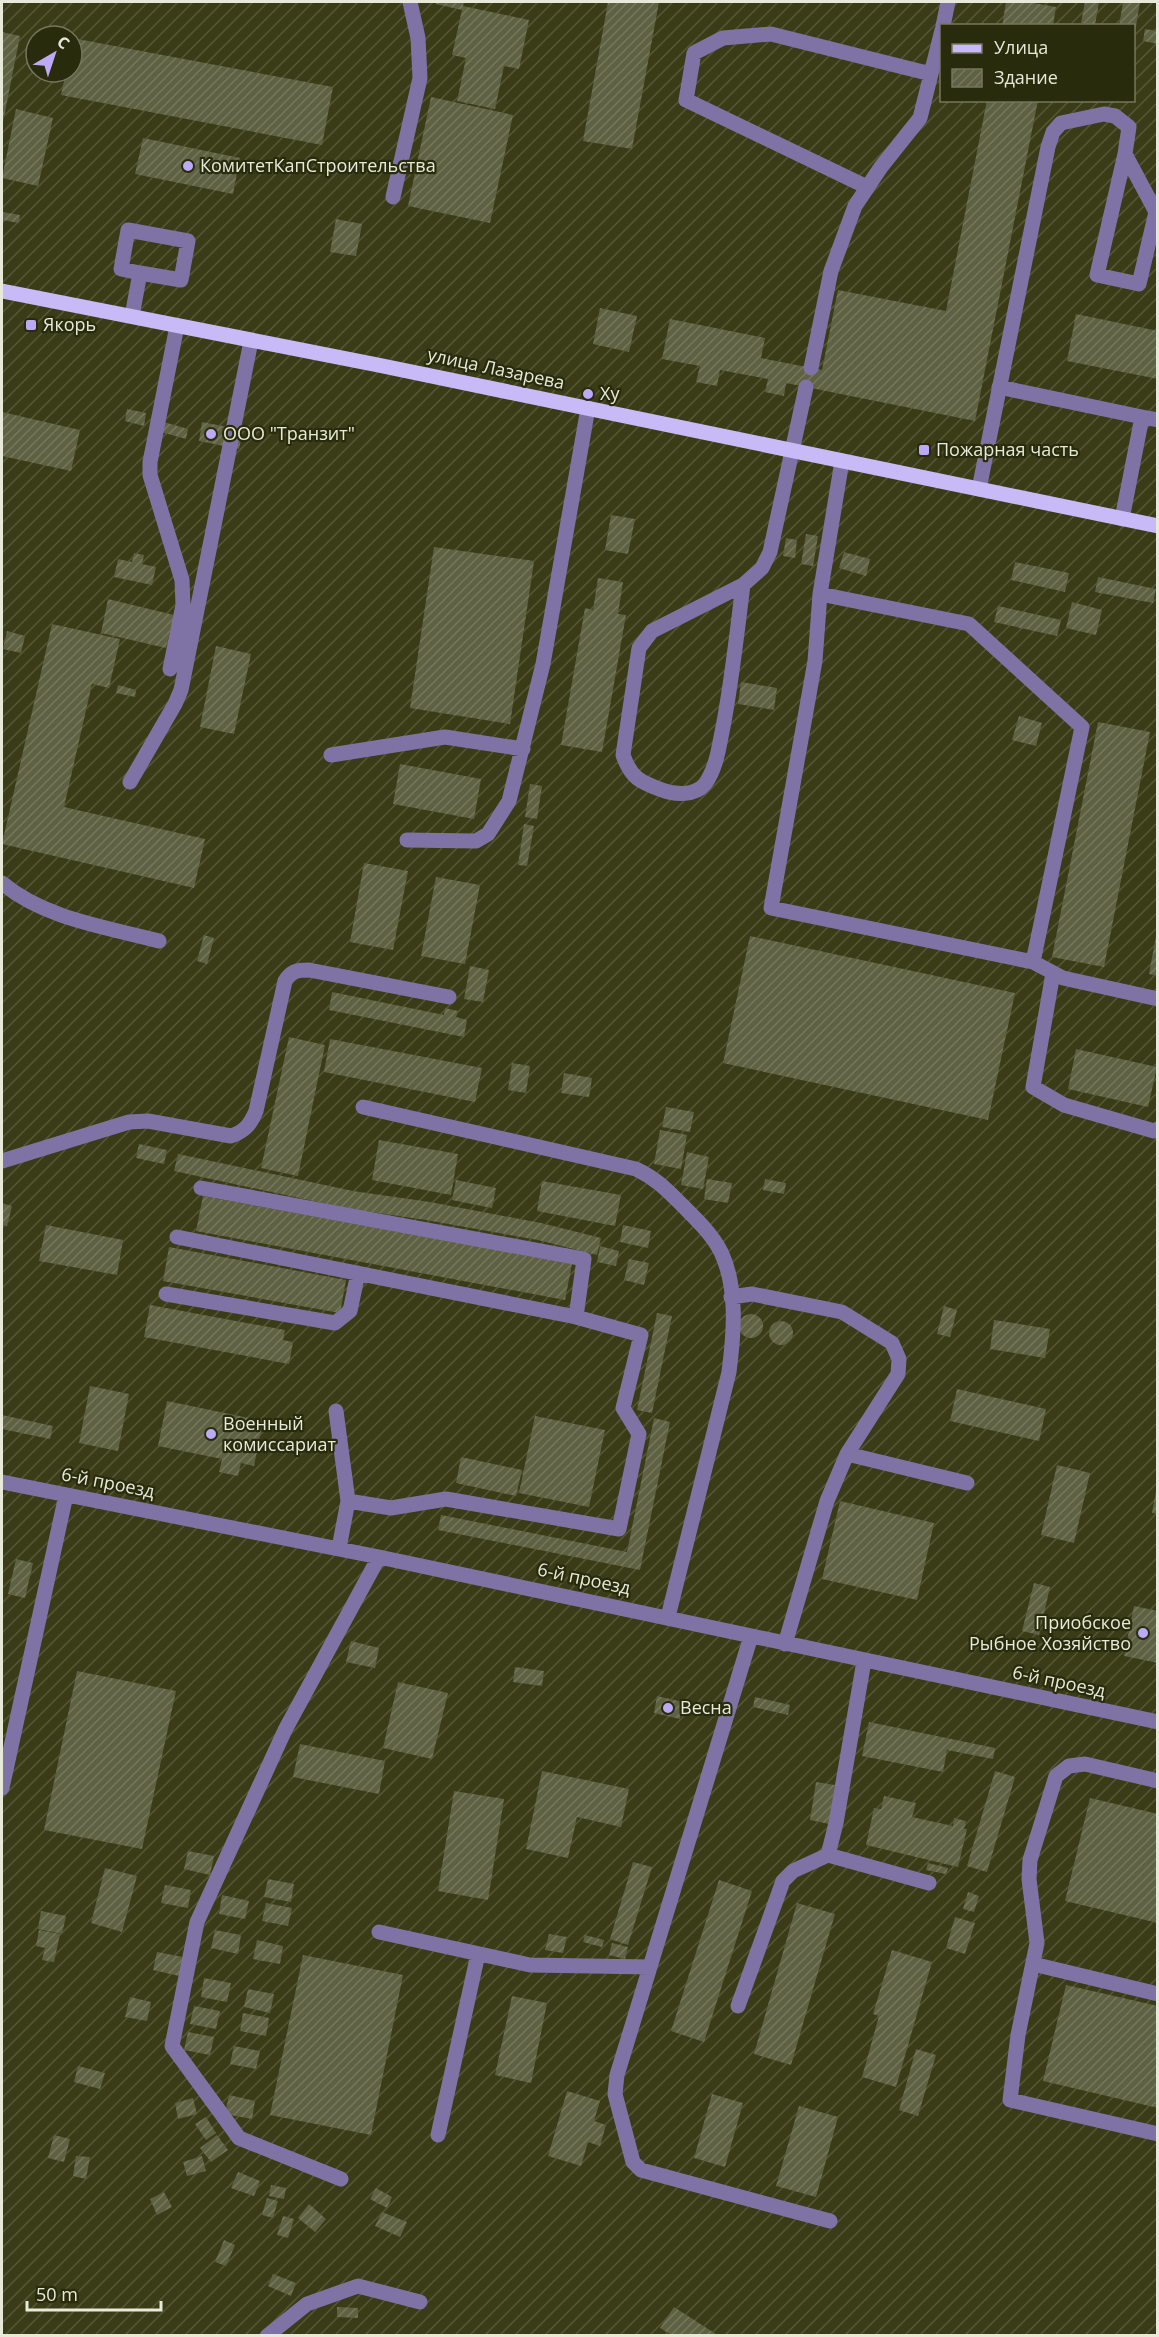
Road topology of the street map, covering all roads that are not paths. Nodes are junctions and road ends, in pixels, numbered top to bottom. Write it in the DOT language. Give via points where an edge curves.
graph roads {
  1 [pos="410,2"];
  2 [pos="948,2"];
  3 [pos="943,24"];
  4 [pos="940,38"];
  5 [pos="931,74"];
  6 [pos="1125,154"];
  7 [pos="867,187"];
  8 [pos="393,197"];
  9 [pos="140,273"];
  10 [pos="2,291"];
  11 [pos="132,316"];
  12 [pos="177,326"];
  13 [pos="251,341"];
  14 [pos="811,368"];
  15 [pos="806,387"];
  16 [pos="999,387"];
  17 [pos="588,408"];
  18 [pos="1142,417"];
  19 [pos="1158,420"];
  20 [pos="794,451"];
  21 [pos="842,461"];
  22 [pos="978,489"];
  23 [pos="1122,519"];
  24 [pos="1158,526"];
  25 [pos="743,585"];
  26 [pos="820,594"];
  27 [pos="170,669"];
  28 [pos="523,749"];
  29 [pos="331,755"];
  30 [pos="130,782"];
  31 [pos="407,840"];
  32 [pos="2,883"];
  33 [pos="159,941"];
  34 [pos="1033,962"];
  35 [pos="1053,973"];
  36 [pos="449,997"];
  37 [pos="1158,999"];
  38 [pos="363,1107"];
  39 [pos="1158,1129"];
  40 [pos="2,1161"];
  41 [pos="201,1188"];
  42 [pos="177,1237"];
  43 [pos="358,1273"];
  44 [pos="166,1294"];
  45 [pos="731,1297"];
  46 [pos="576,1317"];
  47 [pos="336,1411"];
  48 [pos="847,1454"];
  49 [pos="2,1482"];
  50 [pos="967,1483"];
  51 [pos="66,1495"];
  52 [pos="348,1501"];
  53 [pos="339,1548"];
  54 [pos="379,1557"];
  55 [pos="668,1617"];
  56 [pos="751,1636"];
  57 [pos="785,1644"];
  58 [pos="864,1661"];
  59 [pos="1158,1722"];
  60 [pos="1158,1780"];
  61 [pos="2,1788"];
  62 [pos="828,1855"];
  63 [pos="929,1883"];
  64 [pos="379,1932"];
  65 [pos="478,1953"];
  66 [pos="1033,1964"];
  67 [pos="650,1967"];
  68 [pos="1158,1994"];
  69 [pos="738,2006"];
  70 [pos="1158,2134"];
  71 [pos="438,2135"];
  72 [pos="341,2179"];
  73 [pos="830,2222"];
  74 [pos="420,2302"];
  75 [pos="267,2336"];
  1 -- 8 [label="street" via="418,38 420,78"];
  2 -- 3 [label="street"];
  4 -- 5 [label="street"];
  5 -- 7 [label="street" via="920,118"];
  5 -- 7 [label="street" via="771,34 723,38 694,53 686,100"];
  6 -- 6 [label="street" via="1097,275 1139,284 1156,212"];
  6 -- 16 [label="street" via="1129,126 1115,116 1104,114 1068,121 1053,132"];
  7 -- 14 [label="street" via="855,206 831,271"];
  9 -- 9 [label="street" via="121,269 128,230 188,241 181,280"];
  9 -- 11 [label="street"];
  10 -- 11 [label="main road, улица Лазарева"];
  11 -- 12 [label="main road, улица Лазарева"];
  12 -- 13 [label="main road, улица Лазарева"];
  12 -- 27 [label="street" via="150,468 182,580 183,605"];
  13 -- 17 [label="main road, улица Лазарева"];
  13 -- 30 [label="street" via="181,690"];
  15 -- 20 [label="street"];
  16 -- 18 [label="street"];
  16 -- 22 [label="street"];
  17 -- 20 [label="main road, улица Лазарева"];
  17 -- 28 [label="street" via="543,664"];
  18 -- 19 [label="street"];
  18 -- 23 [label="street"];
  20 -- 21 [label="main road, улица Лазарева"];
  20 -- 25 [label="street" via="770,552 762,568"];
  21 -- 22 [label="main road, улица Лазарева"];
  21 -- 26 [label="street"];
  22 -- 23 [label="main road, улица Лазарева"];
  23 -- 24 [label="main road, улица Лазарева"];
  25 -- 25 [label="street" via="731,685 715,764 704,786 688,794 664,791 639,780 629,771 623,755 639,648 652,631"];
  26 -- 34 [label="street" via="969,624 1082,727"];
  26 -- 34 [label="street" via="815,661 771,908"];
  28 -- 29 [label="street" via="445,737"];
  28 -- 31 [label="street" via="509,801 488,834 476,841"];
  32 -- 33 [label="street" via="46,911"];
  34 -- 35 [label="street"];
  35 -- 37 [label="street"];
  35 -- 39 [label="street" via="1034,1087 1064,1104"];
  36 -- 40 [label="street" via="297,970 285,981 256,1111 243,1131 231,1136 148,1121 129,1122"];
  38 -- 45 [label="street" via="636,1169 655,1178 705,1228 720,1251"];
  41 -- 46 [label="street" via="584,1259"];
  42 -- 43 [label="street"];
  43 -- 44 [label="street" via="350,1311 335,1323"];
  43 -- 46 [label="street"];
  45 -- 48 [label="street" via="752,1294 842,1312 892,1343 900,1359 898,1374"];
  45 -- 55 [label="street" via="733,1338 729,1372"];
  46 -- 52 [label="street" via="641,1335 623,1408 639,1434 619,1529 446,1498 391,1508"];
  47 -- 52 [label="street"];
  48 -- 50 [label="street"];
  48 -- 57 [label="street" via="827,1501"];
  49 -- 51 [label="street, 6-й проезд"];
  51 -- 53 [label="street, 6-й проезд"];
  51 -- 61 [label="street"];
  52 -- 53 [label="street"];
  53 -- 54 [label="street, 6-й проезд"];
  54 -- 55 [label="street, 6-й проезд"];
  54 -- 72 [label="street" via="285,1730 197,1922 171,2046 239,2138"];
  55 -- 56 [label="street, 6-й проезд"];
  56 -- 57 [label="street, 6-й проезд"];
  56 -- 67 [label="street"];
  57 -- 58 [label="street, 6-й проезд"];
  58 -- 59 [label="street, 6-й проезд"];
  58 -- 62 [label="street"];
  60 -- 66 [label="street" via="1085,1764 1069,1766 1056,1776 1030,1860 1037,1943"];
  62 -- 63 [label="street"];
  62 -- 69 [label="street" via="793,1871 783,1881"];
  64 -- 65 [label="street"];
  65 -- 67 [label="street" via="530,1965"];
  65 -- 71 [label="street"];
  66 -- 68 [label="street"];
  66 -- 70 [label="street" via="1010,2100"];
  67 -- 73 [label="street" via="617,2075 615,2094 633,2162 641,2170"];
  74 -- 75 [label="street" via="358,2286 307,2304"];
}
